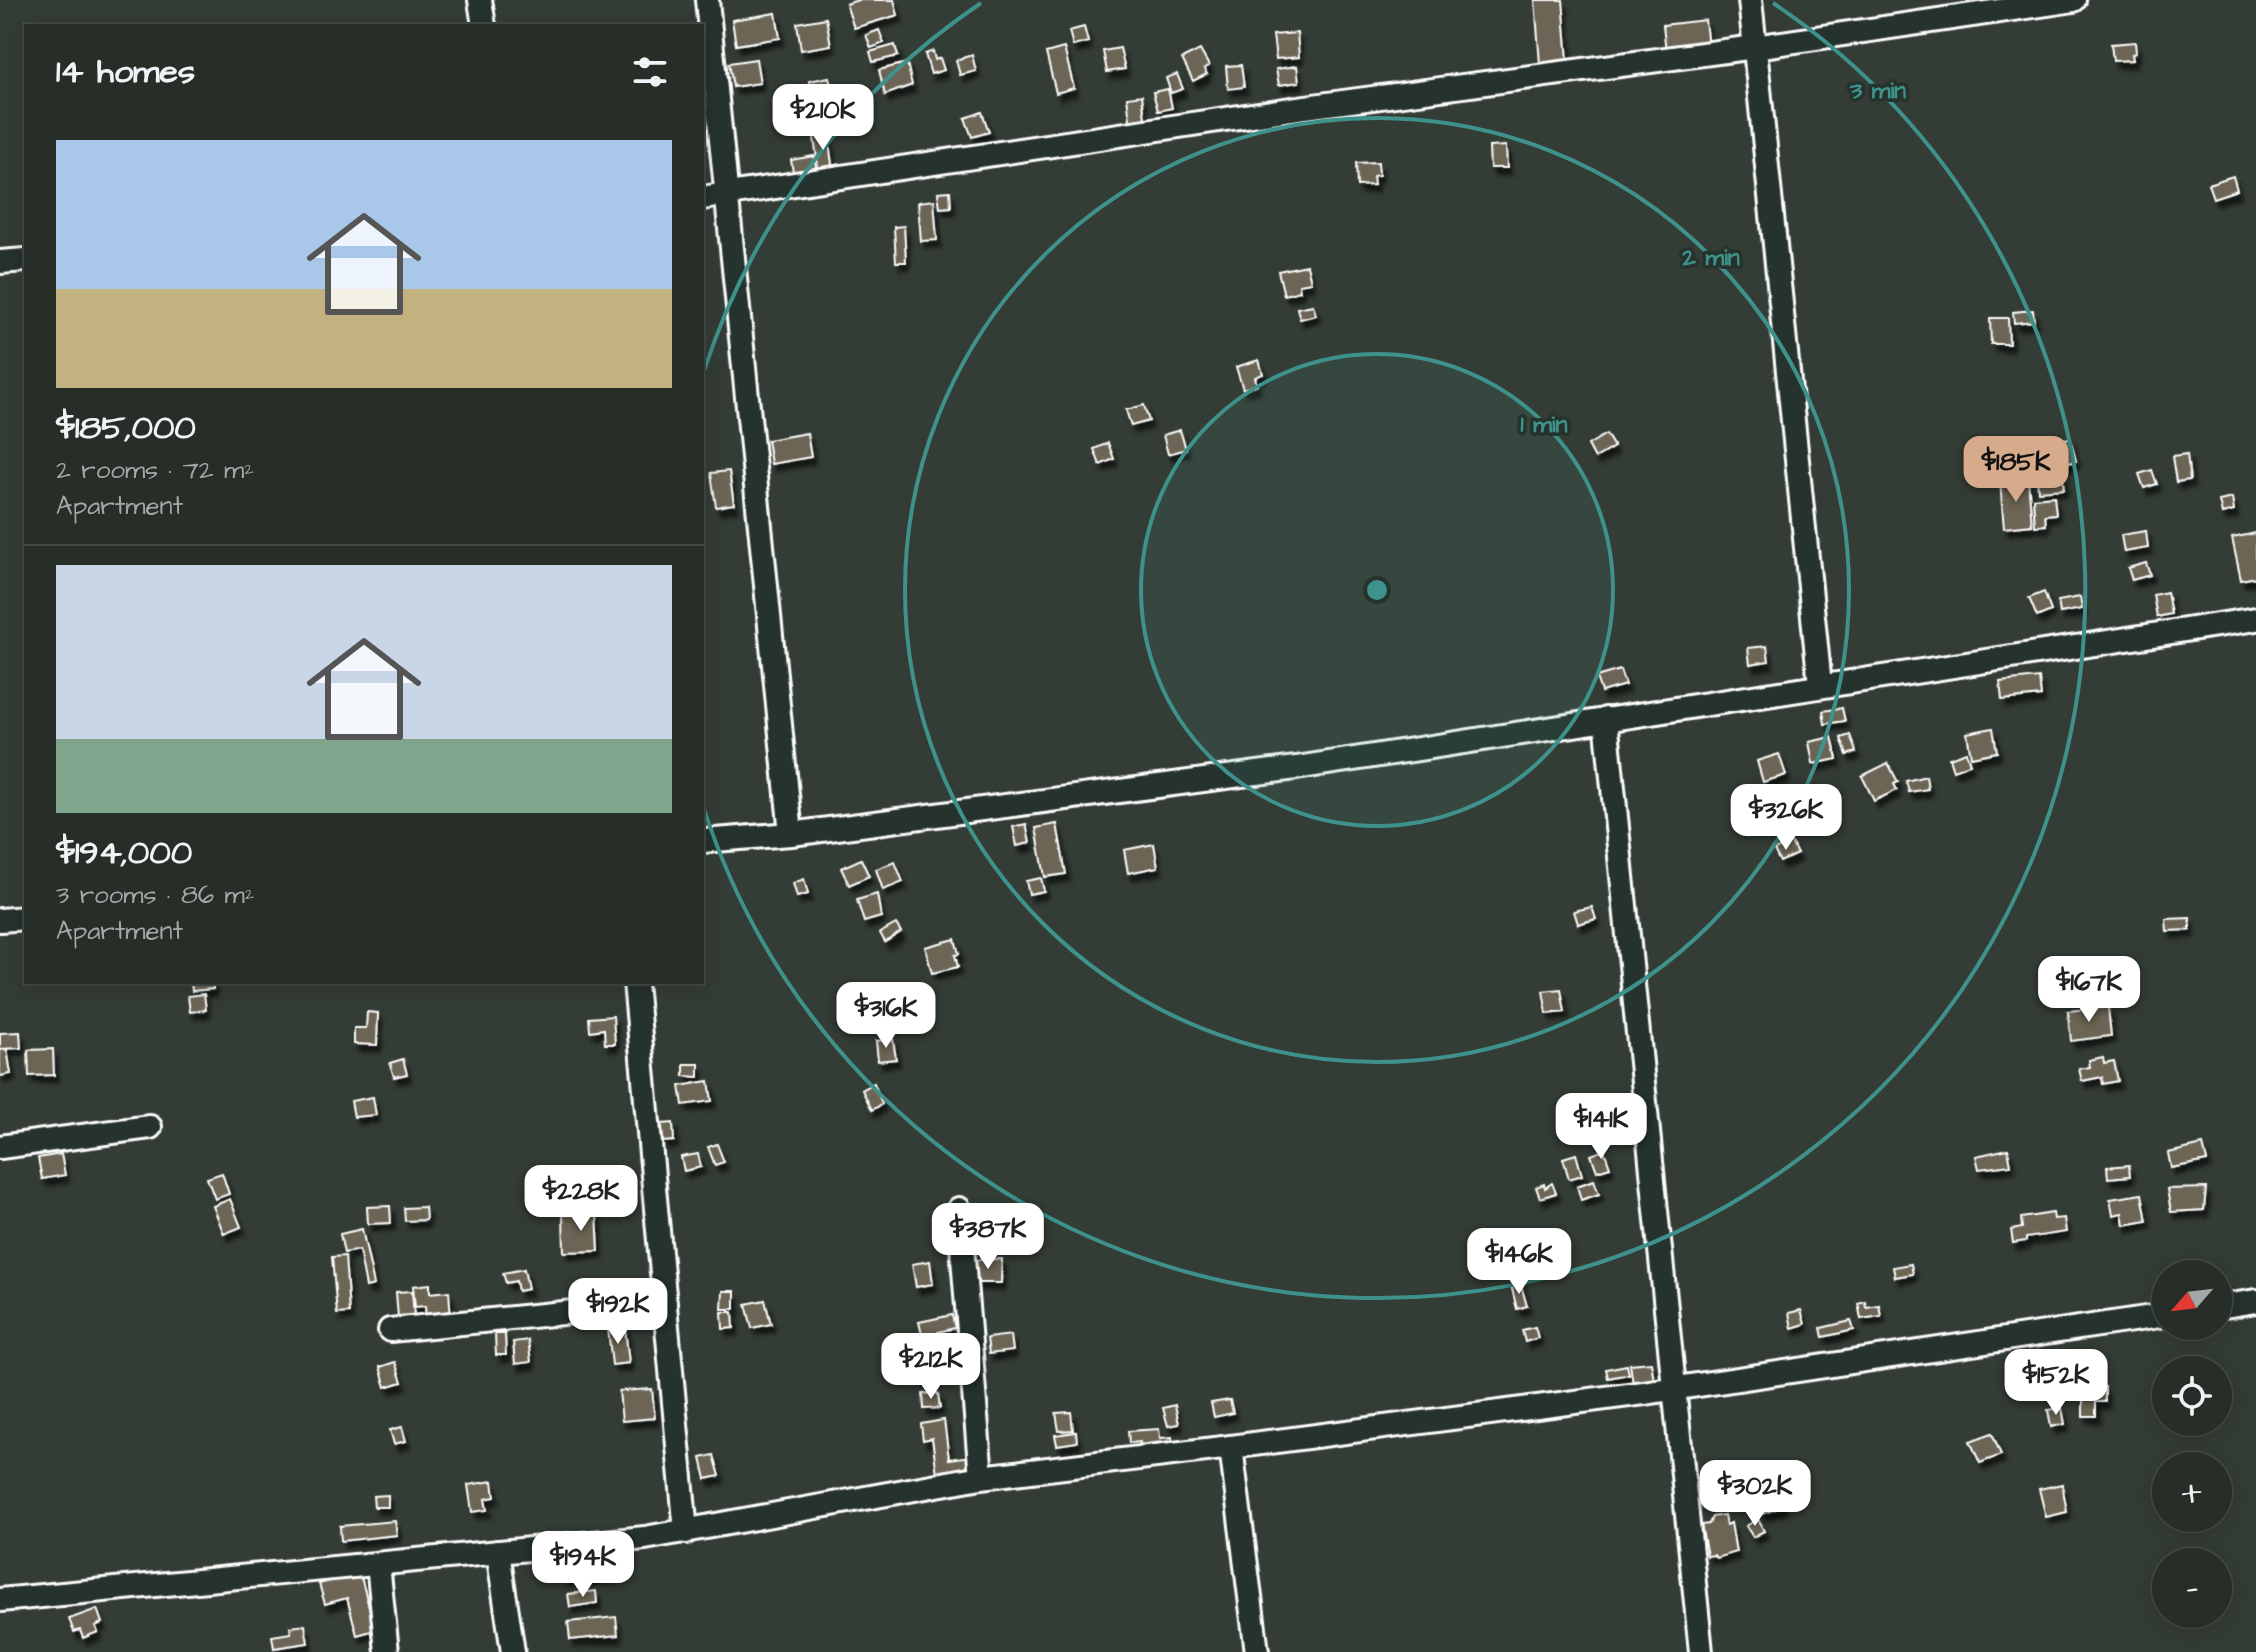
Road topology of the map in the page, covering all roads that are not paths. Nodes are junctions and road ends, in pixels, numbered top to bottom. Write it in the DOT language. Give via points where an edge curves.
graph roads {
  1 [pos="480,0"];
  2 [pos="707,0"];
  3 [pos="1750,0"];
  4 [pos="2074,0"];
  5 [pos="484,24"];
  6 [pos="1755,47"];
  7 [pos="725,195"];
  8 [pos="704,198"];
  9 [pos="24,260"];
  10 [pos="0,262"];
  11 [pos="2256,619"];
  12 [pos="1820,685"];
  13 [pos="1606,719"];
  14 [pos="791,834"];
  15 [pos="704,841"];
  16 [pos="24,918"];
  17 [pos="0,920"];
  18 [pos="635,984"];
  19 [pos="150,1127"];
  20 [pos="0,1147"];
  21 [pos="959,1209"];
  22 [pos="2256,1301"];
  23 [pos="665,1303"];
  24 [pos="2232,1305"];
  25 [pos="2152,1317"];
  26 [pos="390,1330"];
  27 [pos="1672,1389"];
  28 [pos="1231,1447"];
  29 [pos="981,1477"];
  30 [pos="686,1532"];
  31 [pos="498,1552"];
  32 [pos="378,1564"];
  33 [pos="0,1600"];
  34 [pos="387,1652"];
  35 [pos="513,1652"];
  36 [pos="1257,1652"];
  37 [pos="1701,1652"];
  1 -- 5 [label="street"];
  2 -- 7 [label="street"];
  3 -- 6 [label="street"];
  4 -- 6 [label="street"];
  6 -- 7 [label="street" via="1298,108"];
  6 -- 12 [label="street"];
  7 -- 8 [label="street"];
  7 -- 14 [label="street"];
  9 -- 10 [label="street"];
  11 -- 12 [label="street"];
  12 -- 13 [label="street"];
  13 -- 14 [label="street" via="1296,768"];
  13 -- 27 [label="street"];
  14 -- 15 [label="street"];
  16 -- 17 [label="street"];
  18 -- 23 [label="street"];
  19 -- 20 [label="street"];
  21 -- 29 [label="street"];
  22 -- 24 [label="street"];
  23 -- 26 [label="street"];
  23 -- 30 [label="street"];
  25 -- 27 [label="street"];
  27 -- 28 [label="street"];
  27 -- 37 [label="street"];
  28 -- 29 [label="street"];
  28 -- 36 [label="street"];
  29 -- 30 [label="street"];
  30 -- 31 [label="street"];
  31 -- 32 [label="street"];
  31 -- 35 [label="street"];
  32 -- 33 [label="street"];
  32 -- 34 [label="street"];
}
